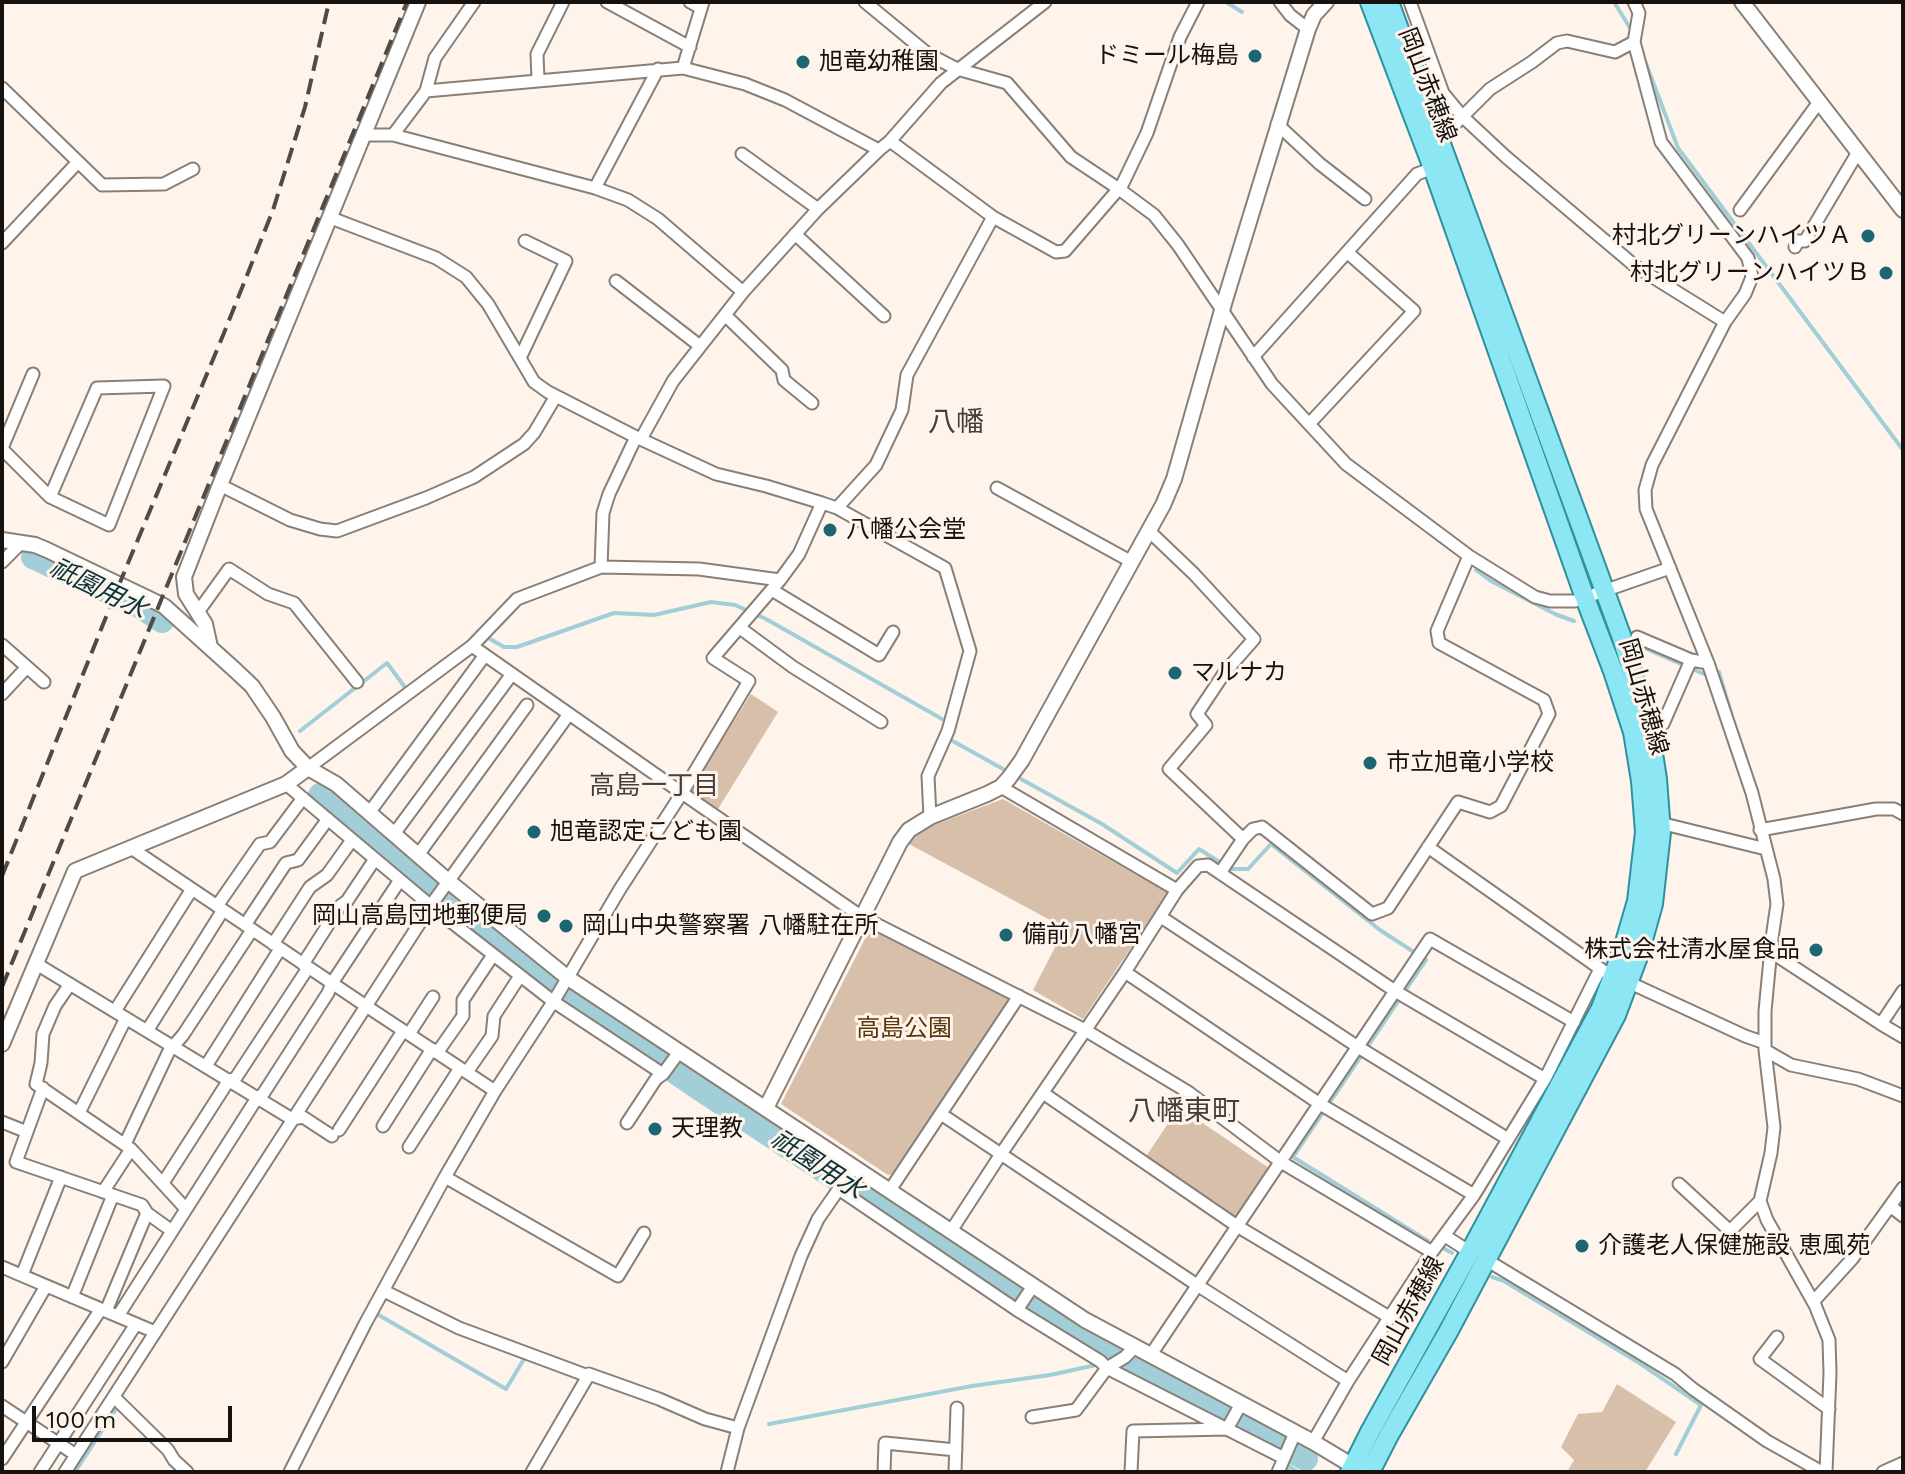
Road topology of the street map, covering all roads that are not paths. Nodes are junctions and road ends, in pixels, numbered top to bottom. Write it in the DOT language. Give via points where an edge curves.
graph roads {
  1 [pos="418,2"];
  2 [pos="474,2"];
  3 [pos="563,2"];
  4 [pos="607,2"];
  5 [pos="865,2"];
  6 [pos="1045,2"];
  7 [pos="1198,2"];
  8 [pos="1280,2"];
  9 [pos="1326,2"];
  10 [pos="1370,2"];
  11 [pos="1389,2"];
  12 [pos="1410,2"];
  13 [pos="1634,2"];
  14 [pos="1742,2"];
  15 [pos="698,4"];
  16 [pos="1308,29"];
  17 [pos="1634,42"];
  18 [pos="690,47"];
  19 [pos="683,68"];
  20 [pos="658,69"];
  21 [pos="957,69"];
  22 [pos="538,80"];
  23 [pos="2,88"];
  24 [pos="426,91"];
  25 [pos="1819,102"];
  26 [pos="1462,116"];
  27 [pos="1277,124"];
  28 [pos="1438,131"];
  29 [pos="364,135"];
  30 [pos="393,135"];
  31 [pos="890,141"];
  32 [pos="879,150"];
  33 [pos="1858,152"];
  34 [pos="742,154"];
  35 [pos="78,162"];
  36 [pos="1433,168"];
  37 [pos="193,169"];
  38 [pos="595,188"];
  39 [pos="1119,189"];
  40 [pos="1365,199"];
  41 [pos="818,209"];
  42 [pos="1740,210"];
  43 [pos="1903,210"];
  44 [pos="993,217"];
  45 [pos="331,218"];
  46 [pos="795,234"];
  47 [pos="525,241"];
  48 [pos="2,243"];
  49 [pos="1795,247"];
  50 [pos="1347,252"];
  51 [pos="616,281"];
  52 [pos="743,292"];
  53 [pos="1222,309"];
  54 [pos="725,315"];
  55 [pos="884,316"];
  56 [pos="1725,322"];
  57 [pos="700,346"];
  58 [pos="1253,357"];
  59 [pos="520,358"];
  60 [pos="33,374"];
  61 [pos="556,396"];
  62 [pos="812,403"];
  63 [pos="1309,424"];
  64 [pos="639,438"];
  65 [pos="2,448"];
  66 [pos="220,485"];
  67 [pos="997,488"];
  68 [pos="50,497"];
  69 [pos="822,503"];
  70 [pos="837,508"];
  71 [pos="1149,531"];
  72 [pos="2,540"];
  73 [pos="22,542"];
  74 [pos="1469,556"];
  75 [pos="2,562"];
  76 [pos="1132,562"];
  77 [pos="601,567"];
  78 [pos="1670,568"];
  79 [pos="776,585"];
  80 [pos="1605,592"];
  81 [pos="1585,598"];
  82 [pos="198,612"];
  83 [pos="740,628"];
  84 [pos="893,632"];
  85 [pos="1637,637"];
  86 [pos="2,645"];
  87 [pos="472,646"];
  88 [pos="210,647"];
  89 [pos="485,655"];
  90 [pos="1689,664"];
  91 [pos="27,667"];
  92 [pos="1710,670"];
  93 [pos="512,674"];
  94 [pos="44,682"];
  95 [pos="357,682"];
  96 [pos="2,694"];
  97 [pos="527,705"];
  98 [pos="569,714"];
  99 [pos="881,722"];
  100 [pos="1663,724"];
  101 [pos="308,768"];
  102 [pos="286,784"];
  103 [pos="1001,787"];
  104 [pos="682,793"];
  105 [pos="303,798"];
  106 [pos="369,813"];
  107 [pos="1903,814"];
  108 [pos="930,817"];
  109 [pos="328,819"];
  110 [pos="1660,823"];
  111 [pos="1760,830"];
  112 [pos="394,834"];
  113 [pos="1243,839"];
  114 [pos="352,840"];
  115 [pos="1428,847"];
  116 [pos="131,848"];
  117 [pos="1766,849"];
  118 [pos="418,855"];
  119 [pos="375,859"];
  120 [pos="1220,873"];
  121 [pos="400,880"];
  122 [pos="445,886"];
  123 [pos="192,889"];
  124 [pos="1177,890"];
  125 [pos="433,904"];
  126 [pos="220,908"];
  127 [pos="862,917"];
  128 [pos="1161,917"];
  129 [pos="248,927"];
  130 [pos="276,946"];
  131 [pos="1771,952"];
  132 [pos="493,955"];
  133 [pos="35,963"];
  134 [pos="305,966"];
  135 [pos="1125,972"];
  136 [pos="520,976"];
  137 [pos="1614,976"];
  138 [pos="566,981"];
  139 [pos="332,983"];
  140 [pos="70,984"];
  141 [pos="1903,991"];
  142 [pos="1400,994"];
  143 [pos="1019,996"];
  144 [pos="433,997"];
  145 [pos="554,1000"];
  146 [pos="366,1006"];
  147 [pos="115,1011"];
  148 [pos="126,1018"];
  149 [pos="1574,1022"];
  150 [pos="1881,1024"];
  151 [pos="1085,1030"];
  152 [pos="147,1031"];
  153 [pos="406,1033"];
  154 [pos="1903,1037"];
  155 [pos="2,1044"];
  156 [pos="173,1047"];
  157 [pos="1765,1047"];
  158 [pos="1363,1049"];
  159 [pos="434,1051"];
  160 [pos="675,1056"];
  161 [pos="206,1066"];
  162 [pos="464,1070"];
  163 [pos="663,1074"];
  164 [pos="1545,1079"];
  165 [pos="229,1080"];
  166 [pos="43,1088"];
  167 [pos="495,1091"];
  168 [pos="1043,1093"];
  169 [pos="1903,1096"];
  170 [pos="257,1098"];
  171 [pos="1325,1106"];
  172 [pos="766,1108"];
  173 [pos="79,1113"];
  174 [pos="941,1114"];
  175 [pos="292,1119"];
  176 [pos="2,1122"];
  177 [pos="627,1123"];
  178 [pos="383,1126"];
  179 [pos="27,1132"];
  180 [pos="1508,1139"];
  181 [pos="128,1147"];
  182 [pos="409,1147"];
  183 [pos="1001,1154"];
  184 [pos="1281,1162"];
  185 [pos="851,1172"];
  186 [pos="61,1177"];
  187 [pos="445,1177"];
  188 [pos="163,1183"];
  189 [pos="1679,1184"];
  190 [pos="1903,1188"];
  191 [pos="840,1189"];
  192 [pos="890,1190"];
  193 [pos="108,1194"];
  194 [pos="1474,1195"];
  195 [pos="1760,1201"];
  196 [pos="1890,1206"];
  197 [pos="186,1209"];
  198 [pos="147,1213"];
  199 [pos="1903,1216"];
  200 [pos="1237,1226"];
  201 [pos="172,1231"];
  202 [pos="951,1231"];
  203 [pos="644,1233"];
  204 [pos="1445,1236"];
  205 [pos="1432,1252"];
  206 [pos="1477,1256"];
  207 [pos="2,1267"];
  208 [pos="22,1275"];
  209 [pos="1197,1285"];
  210 [pos="46,1286"];
  211 [pos="384,1291"];
  212 [pos="72,1297"];
  213 [pos="1024,1300"];
  214 [pos="1813,1302"];
  215 [pos="103,1310"];
  216 [pos="118,1316"];
  217 [pos="1389,1317"];
  218 [pos="136,1324"];
  219 [pos="155,1332"];
  220 [pos="1777,1337"];
  221 [pos="1129,1353"];
  222 [pos="1150,1356"];
  223 [pos="2,1362"];
  224 [pos="1105,1365"];
  225 [pos="588,1376"];
  226 [pos="1348,1381"];
  227 [pos="114,1397"];
  228 [pos="2,1406"];
  229 [pos="957,1408"];
  230 [pos="1829,1409"];
  231 [pos="1032,1417"];
  232 [pos="1232,1420"];
  233 [pos="27,1422"];
  234 [pos="738,1428"];
  235 [pos="1292,1437"];
  236 [pos="1313,1442"];
  237 [pos="59,1444"];
  238 [pos="956,1450"];
  239 [pos="76,1455"];
  240 [pos="1284,1456"];
  241 [pos="2,1459"];
  242 [pos="1903,1463"];
  243 [pos="1359,1470"];
  244 [pos="40,1472"];
  245 [pos="65,1472"];
  246 [pos="187,1472"];
  247 [pos="290,1472"];
  248 [pos="532,1472"];
  249 [pos="727,1472"];
  250 [pos="884,1472"];
  251 [pos="955,1472"];
  252 [pos="1131,1472"];
  253 [pos="1278,1472"];
  254 [pos="1824,1472"];
  255 [pos="1883,1472"];
  1 -- 29 [label="street"];
  2 -- 24 [label="street" via="435,58"];
  3 -- 22 [label="street" via="537,54"];
  4 -- 18 [label="street"];
  5 -- 21 [label="street" via="928,54"];
  6 -- 21 [label="street"];
  7 -- 39 [label="street"];
  8 -- 16 [label="street"];
  9 -- 16 [label="street"];
  10 -- 36 [label="main road, 岡山赤穂線"];
  11 -- 28 [label="main road, 岡山赤穂線"];
  12 -- 26 [label="street" via="1443,93"];
  13 -- 17 [label="street" via="1639,13"];
  14 -- 25 [label="street"];
  15 -- 18 [label="street"];
  16 -- 27 [label="street"];
  17 -- 26 [label="street" via="1615,52 1557,43 1490,89"];
  17 -- 56 [label="street" via="1661,142 1748,258 1752,277"];
  18 -- 19 [label="street"];
  19 -- 20 [label="street"];
  19 -- 32 [label="street" via="785,100"];
  20 -- 22 [label="street"];
  20 -- 38 [label="street"];
  21 -- 31 [label="street"];
  21 -- 39 [label="street" via="1007,83 1071,157"];
  22 -- 24 [label="street"];
  23 -- 35 [label="street"];
  24 -- 30 [label="street"];
  25 -- 33 [label="street"];
  25 -- 42 [label="street"];
  26 -- 28 [label="street" via="1452,127"];
  26 -- 56 [label="street" via="1635,266"];
  27 -- 40 [label="street"];
  27 -- 53 [label="street"];
  28 -- 80 [label="main road, 岡山赤穂線"];
  29 -- 30 [label="street"];
  29 -- 45 [label="street"];
  30 -- 38 [label="street"];
  31 -- 32 [label="street"];
  31 -- 44 [label="street"];
  32 -- 41 [label="street"];
  33 -- 43 [label="street"];
  33 -- 49 [label="street" via="1805,241"];
  34 -- 41 [label="street"];
  35 -- 37 [label="street" via="102,185 164,184"];
  35 -- 48 [label="street"];
  36 -- 50 [label="street" via="1417,174"];
  36 -- 81 [label="main road, 岡山赤穂線"];
  38 -- 52 [label="street" via="658,219"];
  39 -- 44 [label="street" via="1065,251 1056,252"];
  39 -- 53 [label="street" via="1154,215"];
  41 -- 46 [label="street"];
  44 -- 70 [label="street" via="907,375 902,410 876,465"];
  45 -- 59 [label="street" via="436,258 466,277"];
  45 -- 66 [label="street"];
  46 -- 52 [label="street"];
  46 -- 55 [label="street"];
  47 -- 59 [label="street" via="566,261"];
  50 -- 58 [label="street"];
  50 -- 63 [label="street" via="1414,311"];
  51 -- 57 [label="street"];
  52 -- 54 [label="street"];
  53 -- 58 [label="street"];
  53 -- 71 [label="street" via="1174,479"];
  54 -- 57 [label="street"];
  54 -- 62 [label="street"];
  56 -- 78 [label="street" via="1652,465 1645,490 1646,509"];
  57 -- 64 [label="street"];
  58 -- 63 [label="street"];
  59 -- 61 [label="street" via="534,382"];
  60 -- 65 [label="street"];
  61 -- 64 [label="street"];
  61 -- 66 [label="street" via="524,444 474,477 337,531 290,520"];
  63 -- 74 [label="street" via="1346,464"];
  64 -- 69 [label="street" via="716,474"];
  64 -- 77 [label="street" via="603,513"];
  65 -- 68 [label="street"];
  66 -- 82 [label="street" via="184,577 186,594"];
  67 -- 76 [label="street"];
  68 -- 68 [label="street" via="109,525 164,386 97,388"];
  69 -- 70 [label="street"];
  69 -- 79 [label="street" via="799,554"];
  70 -- 108 [label="street" via="945,568 970,651 948,731 928,776"];
  71 -- 76 [label="street"];
  71 -- 113 [label="street" via="1254,639 1197,714 1206,725 1169,769"];
  72 -- 73 [label="street"];
  73 -- 75 [label="street"];
  73 -- 88 [label="street" via="164,606"];
  74 -- 81 [label="street" via="1535,597 1565,602"];
  74 -- 115 [label="street" via="1437,631 1439,643 1544,700 1549,714 1501,806 1490,812 1458,802"];
  76 -- 103 [label="street" via="1022,760"];
  77 -- 79 [label="street" via="699,569"];
  77 -- 87 [label="street" via="517,599"];
  78 -- 80 [label="street"];
  78 -- 92 [label="street"];
  79 -- 83 [label="street"];
  79 -- 84 [label="street" via="879,655"];
  80 -- 81 [label="street"];
  80 -- 110 [label="main road, 岡山赤穂線" via="1649,727"];
  81 -- 137 [label="main road, 岡山赤穂線" via="1633,732 1645,832 1637,901"];
  82 -- 88 [label="street"];
  82 -- 95 [label="street" via="229,569 268,594 294,603"];
  83 -- 99 [label="street"];
  83 -- 104 [label="street" via="713,658 749,681"];
  85 -- 90 [label="street"];
  86 -- 91 [label="street"];
  87 -- 89 [label="street"];
  87 -- 101 [label="street"];
  88 -- 101 [label="street" via="252,686"];
  89 -- 93 [label="street"];
  89 -- 106 [label="street"];
  90 -- 92 [label="street"];
  90 -- 100 [label="street"];
  91 -- 94 [label="street"];
  91 -- 96 [label="street"];
  92 -- 111 [label="street"];
  93 -- 98 [label="street"];
  93 -- 112 [label="street"];
  97 -- 118 [label="street"];
  98 -- 104 [label="street"];
  98 -- 122 [label="street"];
  101 -- 102 [label="street"];
  101 -- 106 [label="street"];
  102 -- 105 [label="street"];
  102 -- 116 [label="street"];
  103 -- 108 [label="street"];
  103 -- 124 [label="street"];
  104 -- 127 [label="street"];
  104 -- 138 [label="street"];
  105 -- 109 [label="street"];
  105 -- 126 [label="street" via="270,842 260,844"];
  106 -- 112 [label="street"];
  107 -- 111 [label="street" via="1876,809"];
  108 -- 127 [label="street" via="900,842"];
  109 -- 114 [label="street"];
  109 -- 129 [label="street" via="298,860 286,863"];
  110 -- 117 [label="street"];
  110 -- 137 [label="main road, 岡山赤穂線" via="1653,904 1639,954"];
  111 -- 117 [label="street"];
  112 -- 118 [label="street"];
  113 -- 115 [label="street" via="1262,827 1372,914 1388,908"];
  113 -- 120 [label="street"];
  114 -- 119 [label="street"];
  114 -- 130 [label="street" via="327,875 310,887"];
  115 -- 137 [label="street"];
  116 -- 123 [label="street"];
  116 -- 133 [label="street" via="75,871"];
  117 -- 131 [label="street" via="1777,904"];
  118 -- 122 [label="street"];
  119 -- 121 [label="street"];
  119 -- 134 [label="street"];
  120 -- 124 [label="street" via="1198,866"];
  120 -- 142 [label="street"];
  121 -- 125 [label="street"];
  121 -- 139 [label="street"];
  122 -- 125 [label="street"];
  122 -- 138 [label="street"];
  123 -- 126 [label="street"];
  123 -- 147 [label="street"];
  124 -- 128 [label="street"];
  125 -- 132 [label="street"];
  125 -- 146 [label="street"];
  126 -- 129 [label="street"];
  126 -- 152 [label="street"];
  127 -- 143 [label="street"];
  127 -- 172 [label="street"];
  128 -- 135 [label="street"];
  128 -- 158 [label="street"];
  129 -- 130 [label="street"];
  129 -- 156 [label="street"];
  130 -- 134 [label="street"];
  130 -- 161 [label="street"];
  131 -- 150 [label="street"];
  131 -- 157 [label="street"];
  132 -- 136 [label="street"];
  132 -- 159 [label="street" via="463,1000 463,1016"];
  133 -- 140 [label="street"];
  133 -- 155 [label="street"];
  134 -- 139 [label="street"];
  134 -- 165 [label="street" via="235,1079"];
  135 -- 151 [label="street"];
  135 -- 171 [label="street"];
  136 -- 145 [label="street"];
  136 -- 162 [label="street" via="494,1016 492,1036"];
  137 -- 149 [label="street"];
  137 -- 157 [label="street"];
  137 -- 206 [label="main road, 岡山赤穂線"];
  138 -- 145 [label="street"];
  138 -- 160 [label="street"];
  139 -- 146 [label="street"];
  139 -- 170 [label="street"];
  140 -- 147 [label="street"];
  140 -- 166 [label="street" via="43,1034 36,1084"];
  141 -- 150 [label="street"];
  142 -- 149 [label="street" via="1430,939"];
  142 -- 158 [label="street"];
  142 -- 164 [label="street"];
  143 -- 151 [label="street"];
  143 -- 174 [label="street"];
  144 -- 153 [label="street"];
  145 -- 163 [label="street"];
  145 -- 167 [label="street"];
  146 -- 153 [label="street"];
  146 -- 175 [label="street"];
  147 -- 148 [label="street"];
  148 -- 152 [label="street"];
  148 -- 173 [label="street"];
  149 -- 164 [label="street"];
  150 -- 154 [label="street"];
  151 -- 168 [label="street"];
  151 -- 184 [label="street" via="1188,1092"];
  152 -- 156 [label="street"];
  153 -- 159 [label="street"];
  153 -- 175 [label="street" via="336,1133 303,1117"];
  156 -- 161 [label="street"];
  156 -- 181 [label="street"];
  157 -- 169 [label="street" via="1791,1065 1858,1079"];
  157 -- 195 [label="street" via="1774,1127"];
  158 -- 171 [label="street"];
  158 -- 180 [label="street"];
  159 -- 162 [label="street"];
  159 -- 178 [label="street"];
  160 -- 163 [label="street"];
  160 -- 172 [label="street"];
  161 -- 165 [label="street"];
  162 -- 167 [label="street"];
  162 -- 182 [label="street"];
  163 -- 177 [label="street"];
  164 -- 180 [label="street"];
  165 -- 170 [label="street"];
  165 -- 188 [label="street"];
  166 -- 173 [label="street"];
  166 -- 179 [label="street"];
  167 -- 187 [label="street"];
  168 -- 183 [label="street"];
  168 -- 200 [label="street"];
  170 -- 175 [label="street"];
  170 -- 197 [label="street"];
  171 -- 184 [label="street"];
  171 -- 194 [label="street"];
  172 -- 185 [label="street"];
  173 -- 181 [label="street"];
  174 -- 183 [label="street"];
  174 -- 192 [label="street"];
  175 -- 219 [label="street"];
  176 -- 179 [label="street"];
  179 -- 186 [label="street" via="16,1162"];
  180 -- 194 [label="street"];
  181 -- 188 [label="street"];
  181 -- 193 [label="street"];
  183 -- 202 [label="street"];
  183 -- 209 [label="street"];
  184 -- 200 [label="street"];
  184 -- 205 [label="street"];
  185 -- 191 [label="street"];
  185 -- 192 [label="street"];
  186 -- 193 [label="street"];
  186 -- 208 [label="street"];
  187 -- 203 [label="street" via="618,1276"];
  187 -- 211 [label="street"];
  188 -- 197 [label="street"];
  189 -- 195 [label="street" via="1730,1231"];
  190 -- 196 [label="street"];
  191 -- 213 [label="street"];
  191 -- 234 [label="street" via="801,1256"];
  192 -- 202 [label="street"];
  193 -- 198 [label="street" via="142,1205"];
  193 -- 212 [label="street"];
  194 -- 204 [label="street"];
  195 -- 214 [label="street"];
  196 -- 199 [label="street"];
  196 -- 214 [label="street"];
  197 -- 201 [label="street"];
  198 -- 201 [label="street"];
  198 -- 215 [label="street"];
  200 -- 209 [label="street"];
  200 -- 217 [label="street"];
  201 -- 216 [label="street"];
  202 -- 213 [label="street"];
  204 -- 205 [label="street"];
  204 -- 206 [label="street"];
  205 -- 217 [label="street"];
  206 -- 243 [label="main road, 岡山赤穂線" via="1371,1430"];
  206 -- 254 [label="street" via="1675,1374 1767,1441"];
  207 -- 208 [label="street"];
  208 -- 210 [label="street"];
  209 -- 222 [label="street"];
  209 -- 226 [label="street"];
  210 -- 212 [label="street"];
  210 -- 223 [label="street"];
  211 -- 225 [label="street" via="459,1328"];
  211 -- 247 [label="street"];
  212 -- 215 [label="street"];
  213 -- 221 [label="street" via="1085,1320"];
  213 -- 224 [label="street"];
  214 -- 230 [label="street" via="1829,1340"];
  215 -- 216 [label="street"];
  215 -- 233 [label="street"];
  216 -- 218 [label="street"];
  217 -- 226 [label="street"];
  218 -- 219 [label="street"];
  218 -- 237 [label="street"];
  219 -- 227 [label="street"];
  220 -- 230 [label="street" via="1760,1359"];
  221 -- 222 [label="street"];
  221 -- 224 [label="street"];
  222 -- 232 [label="street"];
  224 -- 231 [label="street" via="1076,1410"];
  224 -- 232 [label="street"];
  225 -- 234 [label="street"];
  225 -- 248 [label="street"];
  226 -- 236 [label="street"];
  227 -- 239 [label="street"];
  227 -- 246 [label="street"];
  228 -- 233 [label="street"];
  229 -- 238 [label="street"];
  230 -- 254 [label="street"];
  232 -- 235 [label="street"];
  232 -- 240 [label="street"];
  232 -- 252 [label="street" via="1133,1431"];
  233 -- 237 [label="street"];
  233 -- 241 [label="street"];
  234 -- 249 [label="street"];
  235 -- 236 [label="street"];
  235 -- 240 [label="street"];
  236 -- 243 [label="street"];
  237 -- 239 [label="street"];
  237 -- 244 [label="street"];
  238 -- 250 [label="street" via="885,1443"];
  238 -- 251 [label="street"];
  239 -- 245 [label="street"];
  240 -- 253 [label="street"];
  242 -- 255 [label="street"];
}
